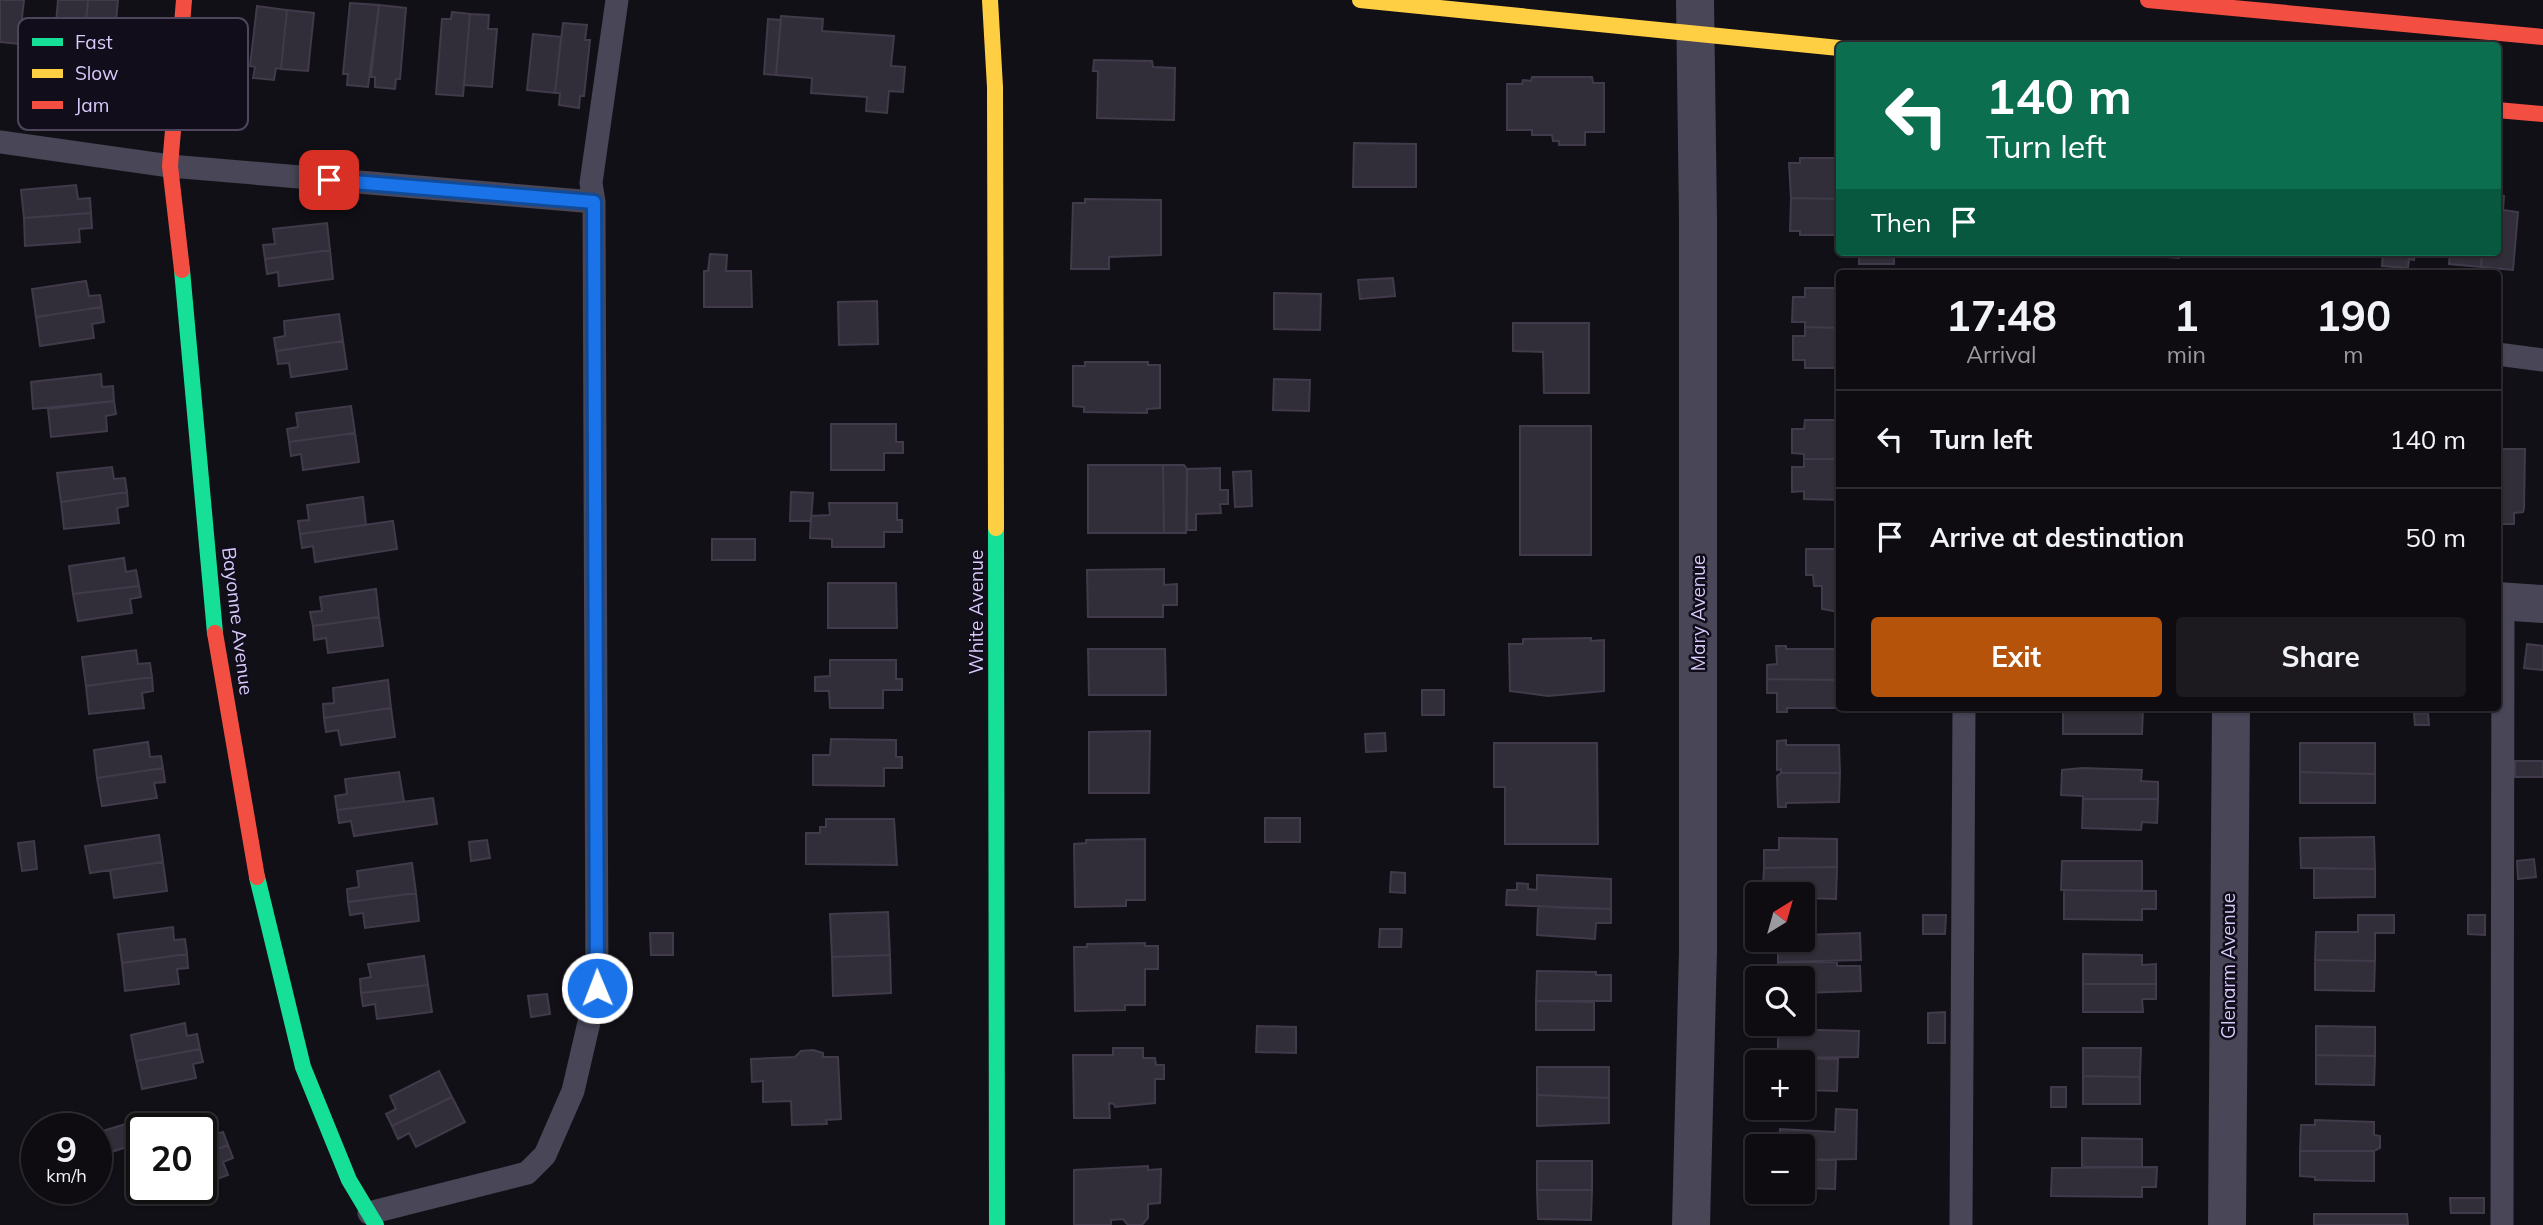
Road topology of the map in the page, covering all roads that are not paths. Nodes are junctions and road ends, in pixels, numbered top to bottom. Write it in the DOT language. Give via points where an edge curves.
graph roads {
  1 [pos="184,0"];
  2 [pos="617,0"];
  3 [pos="990,0"];
  4 [pos="1360,0"];
  5 [pos="2148,0"];
  6 [pos="2366,10"];
  7 [pos="1695,17"];
  8 [pos="182,18"];
  9 [pos="2543,37"];
  10 [pos="1836,47"];
  11 [pos="2501,110"];
  12 [pos="2543,114"];
  13 [pos="173,130"];
  14 [pos="0,142"];
  15 [pos="170,166"];
  16 [pos="594,202"];
  17 [pos="2501,355"];
  18 [pos="2543,360"];
  19 [pos="2501,601"];
  20 [pos="2543,604"];
  21 [pos="1964,711"];
  22 [pos="2231,711"];
  23 [pos="2500,711"];
  24 [pos="373,1219"];
  25 [pos="997,1225"];
  26 [pos="1691,1225"];
  27 [pos="1961,1225"];
  28 [pos="2227,1225"];
  29 [pos="2502,1225"];
  1 -- 8 [label="street, Bayonne Avenue"];
  2 -- 16 [label="lane" via="591,183"];
  3 -- 25 [label="street, White Avenue" via="995,99"];
  4 -- 7 [label="street"];
  5 -- 6 [label="street"];
  6 -- 9 [label="street"];
  7 -- 10 [label="street"];
  7 -- 26 [label="street, Mary Avenue" via="1698,951"];
  11 -- 12 [label="street"];
  13 -- 15 [label="street, Bayonne Avenue"];
  14 -- 15 [label="lane"];
  15 -- 16 [label="lane"];
  15 -- 24 [label="street, Bayonne Avenue" via="188,316 215,633 255,869 303,1067 349,1180"];
  16 -- 24 [label="lane" via="597,988 573,1091 545,1155 527,1173"];
  17 -- 18 [label="lane"];
  19 -- 20 [label="street"];
  21 -- 27 [label="lane"];
  22 -- 28 [label="street, Glenarm Avenue"];
  23 -- 29 [label="lane"];
}
